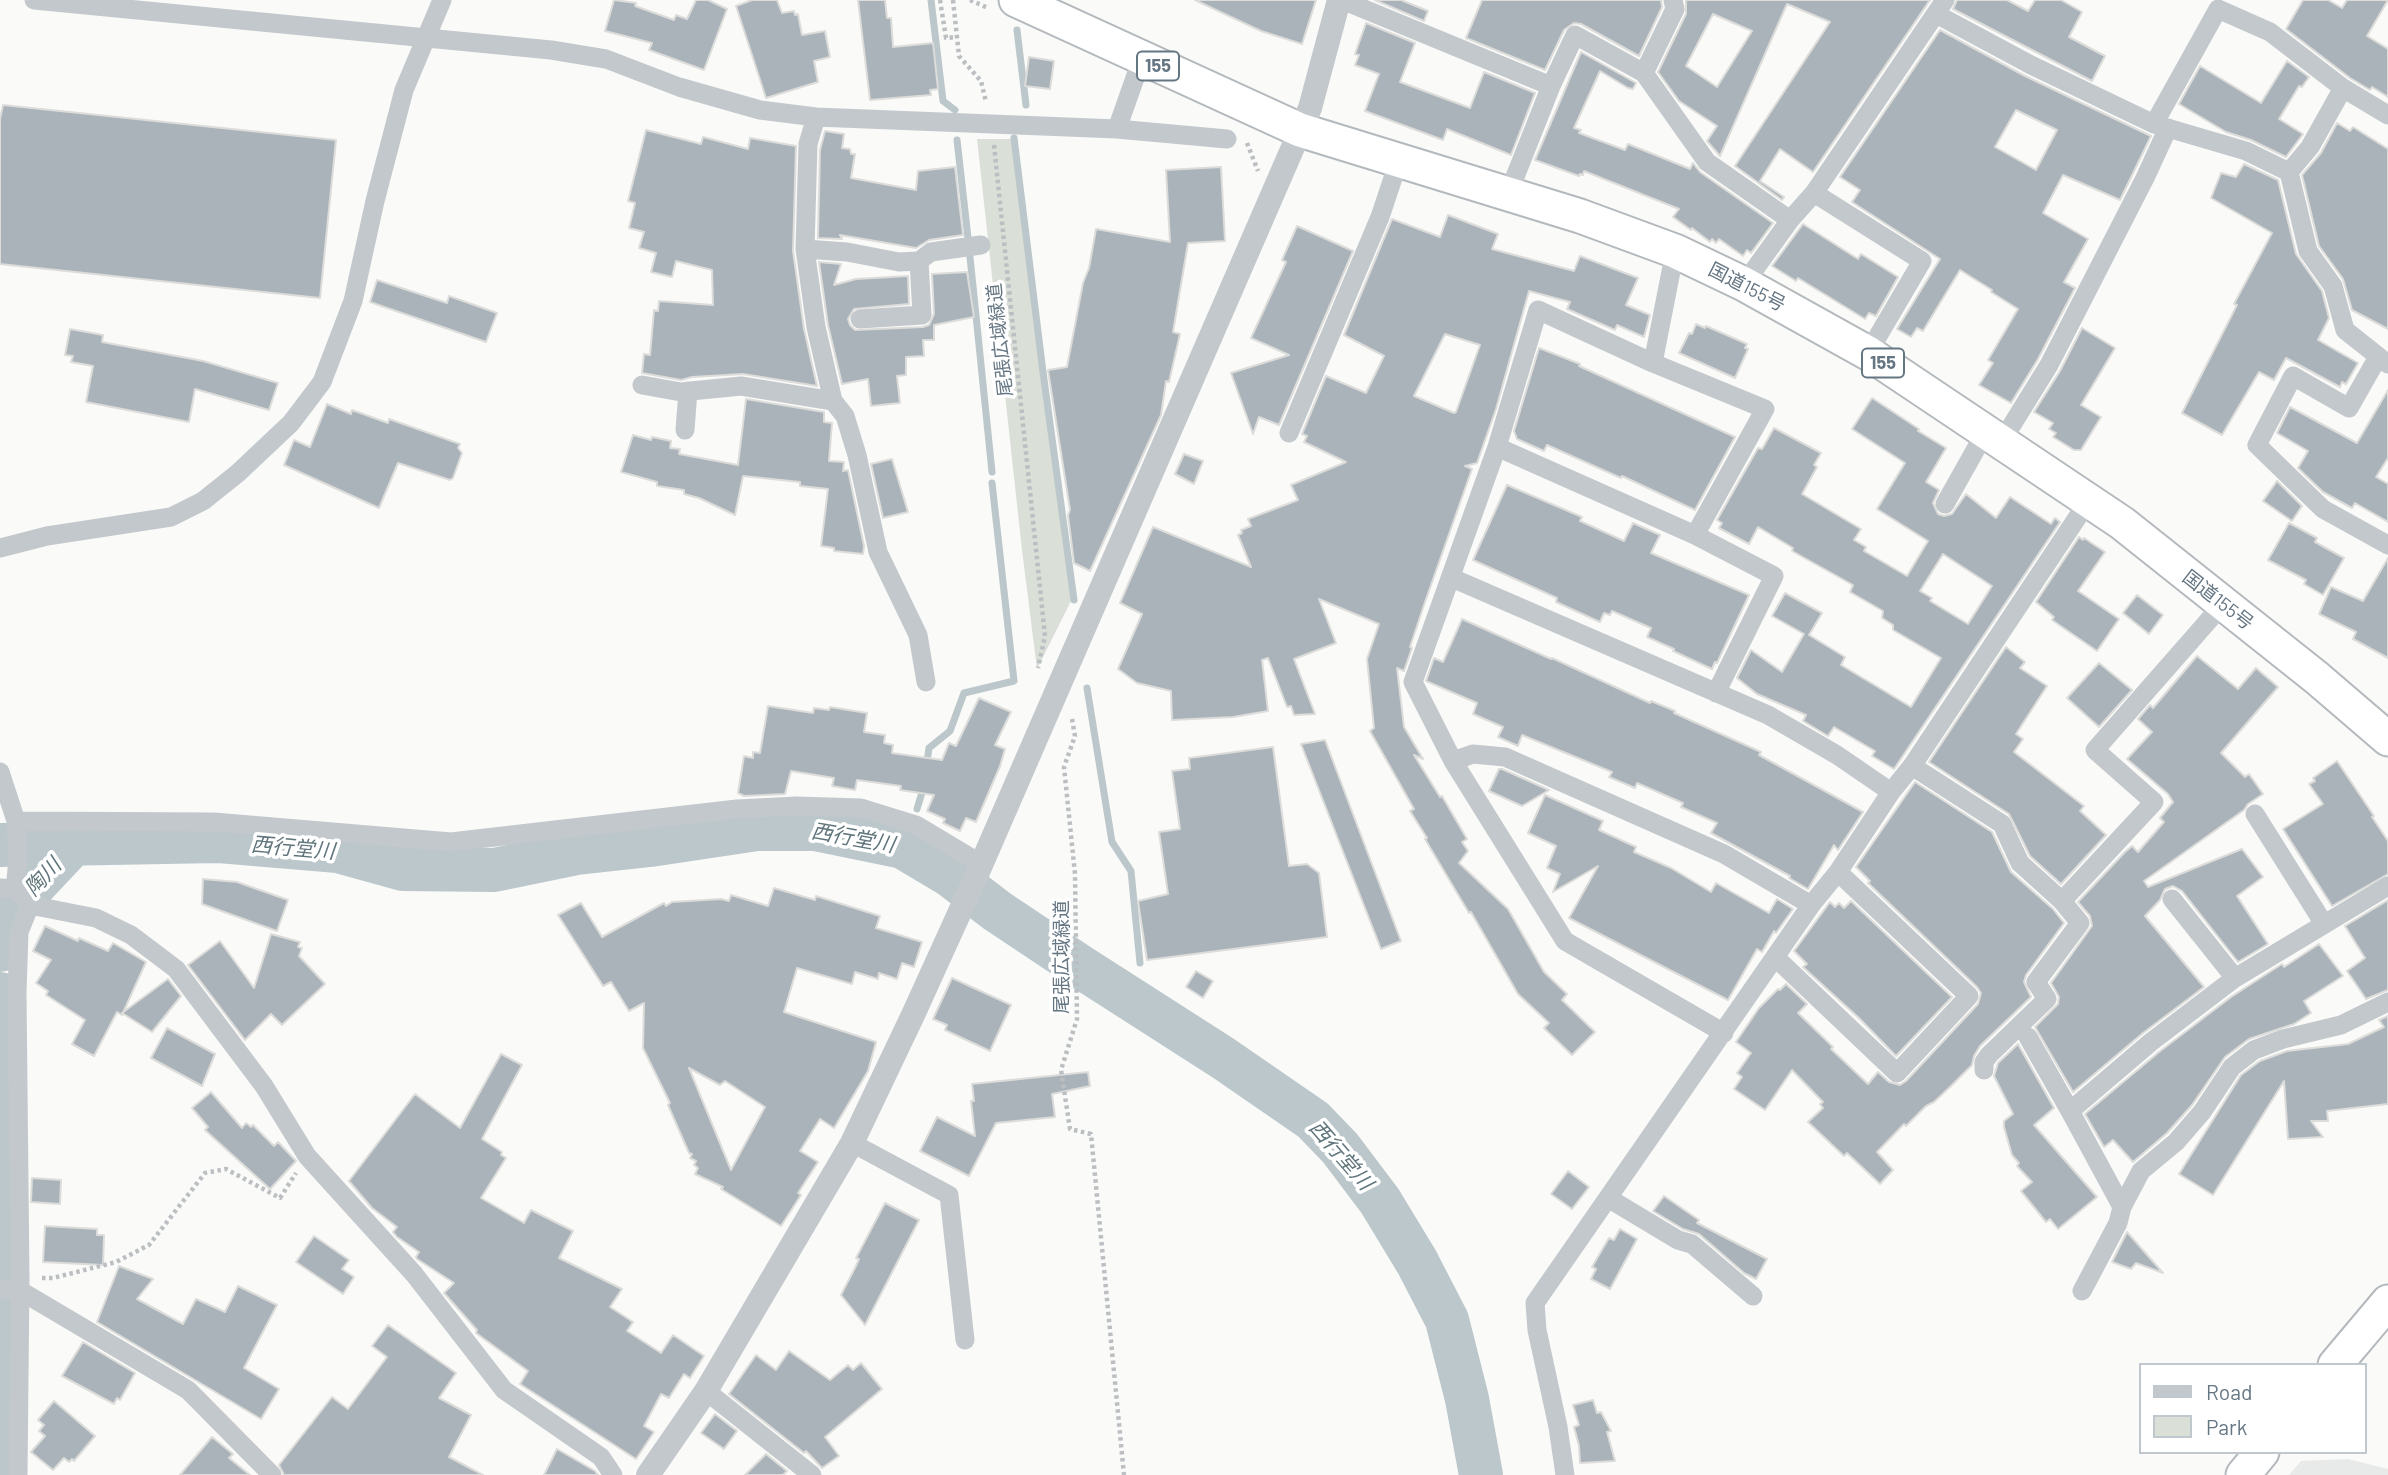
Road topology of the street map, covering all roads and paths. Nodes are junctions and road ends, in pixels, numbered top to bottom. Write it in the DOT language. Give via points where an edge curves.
graph roads {
  1 [pos="34,0"];
  2 [pos="442,0"];
  3 [pos="940,0"];
  4 [pos="953,0"];
  5 [pos="1016,0"];
  6 [pos="1341,0"];
  7 [pos="1673,0"];
  8 [pos="1940,7"];
  9 [pos="957,37"];
  10 [pos="426,39"];
  11 [pos="1142,58"];
  12 [pos="1644,73"];
  13 [pos="1551,86"];
  14 [pos="2343,88"];
  15 [pos="2388,115"];
  16 [pos="816,117"];
  17 [pos="990,124"];
  18 [pos="2161,126"];
  19 [pos="1117,129"];
  20 [pos="1300,130"];
  21 [pos="1227,139"];
  22 [pos="1399,160"];
  23 [pos="2289,172"];
  24 [pos="1508,192"];
  25 [pos="1814,193"];
  26 [pos="1790,220"];
  27 [pos="981,245"];
  28 [pos="806,249"];
  29 [pos="1675,251"];
  30 [pos="919,261"];
  31 [pos="1744,284"];
  32 [pos="860,319"];
  33 [pos="1868,353"];
  34 [pos="2383,360"];
  35 [pos="1653,363"];
  36 [pos="642,385"];
  37 [pos="688,391"];
  38 [pos="832,401"];
  39 [pos="685,430"];
  40 [pos="1289,433"];
  41 [pos="1994,436"];
  42 [pos="1497,447"];
  43 [pos="2089,500"];
  44 [pos="1945,504"];
  45 [pos="1695,535"];
  46 [pos="2388,545"];
  47 [pos="0,548"];
  48 [pos="1452,578"];
  49 [pos="2223,604"];
  50 [pos="1037,673"];
  51 [pos="1063,674"];
  52 [pos="926,682"];
  53 [pos="1716,693"];
  54 [pos="2386,732"];
  55 [pos="1453,761"];
  56 [pos="1912,766"];
  57 [pos="0,772"];
  58 [pos="1891,792"];
  59 [pos="4,803"];
  60 [pos="2255,814"];
  61 [pos="16,821"];
  62 [pos="979,868"];
  63 [pos="1838,873"];
  64 [pos="2388,886"];
  65 [pos="8,889"];
  66 [pos="2172,899"];
  67 [pos="2062,901"];
  68 [pos="30,905"];
  69 [pos="1811,905"];
  70 [pos="2324,924"];
  71 [pos="1776,958"];
  72 [pos="2235,978"];
  73 [pos="2388,1002"];
  74 [pos="1724,1034"];
  75 [pos="2028,1037"];
  76 [pos="1984,1070"];
  77 [pos="2070,1111"];
  78 [pos="852,1143"];
  79 [pos="307,1156"];
  80 [pos="1608,1198"];
  81 [pos="2122,1207"];
  82 [pos="12,1287"];
  83 [pos="2082,1291"];
  84 [pos="1753,1296"];
  85 [pos="2388,1302"];
  86 [pos="965,1340"];
  87 [pos="2337,1363"];
  88 [pos="706,1391"];
  89 [pos="2260,1454"];
  90 [pos="18,1475"];
  91 [pos="272,1475"];
  92 [pos="613,1475"];
  93 [pos="648,1475"];
  94 [pos="812,1475"];
  95 [pos="1124,1475"];
  96 [pos="1564,1475"];
  97 [pos="2243,1475"];
  1 -- 10 [label="street"];
  2 -- 10 [label="street"];
  3 -- 9 [label="path" via="946,37"];
  4 -- 9 [label="path, 尾張広域緑道"];
  5 -- 11 [label="highway, 国道155号 / 155"];
  6 -- 13 [label="street"];
  6 -- 20 [label="street"];
  7 -- 12 [label="street" via="1675,9"];
  8 -- 18 [label="street" via="2031,65"];
  8 -- 25 [label="street"];
  9 -- 17 [label="path, 尾張広域緑道" via="959,56 981,81"];
  10 -- 16 [label="street" via="551,50 606,60 760,110"];
  10 -- 47 [label="street" via="404,90 353,300 322,382 291,423 239,473 203,501 171,517"];
  11 -- 19 [label="street"];
  11 -- 20 [label="highway, 国道155号 / 155"];
  12 -- 13 [label="street" via="1575,35"];
  12 -- 26 [label="street" via="1707,162"];
  13 -- 24 [label="street"];
  14 -- 15 [label="street"];
  14 -- 18 [label="street" via="2270,32 2218,9"];
  14 -- 23 [label="street" via="2310,147"];
  16 -- 17 [label="street"];
  16 -- 28 [label="street" via="808,144"];
  17 -- 19 [label="street"];
  17 -- 50 [label="path, 尾張広域緑道" via="1045,636"];
  18 -- 23 [label="street" via="2246,151"];
  18 -- 41 [label="street" via="2145,178 2049,365"];
  19 -- 21 [label="street"];
  20 -- 22 [label="highway, 国道155号 / 155"];
  20 -- 51 [label="street"];
  22 -- 24 [label="highway, 国道155号 / 155"];
  22 -- 40 [label="street" via="1380,217"];
  23 -- 34 [label="street" via="2308,251 2333,286 2345,330"];
  24 -- 29 [label="highway, 国道155号 / 155"];
  25 -- 26 [label="street"];
  25 -- 33 [label="street" via="1922,261"];
  26 -- 31 [label="street"];
  27 -- 30 [label="street" via="931,252"];
  28 -- 30 [label="street"];
  28 -- 38 [label="street"];
  29 -- 31 [label="highway, 国道155号 / 155"];
  29 -- 35 [label="street"];
  30 -- 32 [label="street" via="922,315"];
  31 -- 33 [label="highway, 国道155号 / 155"];
  33 -- 41 [label="highway, 国道155号 / 155"];
  34 -- 46 [label="street" via="2349,408 2292,376 2257,445 2323,509"];
  35 -- 42 [label="street" via="1538,310"];
  35 -- 45 [label="street" via="1765,409"];
  36 -- 37 [label="street"];
  37 -- 38 [label="street" via="741,386"];
  37 -- 39 [label="street"];
  38 -- 52 [label="street" via="845,416 878,552 918,635"];
  41 -- 43 [label="highway, 国道155号 / 155"];
  41 -- 44 [label="street"];
  42 -- 45 [label="street"];
  42 -- 48 [label="street"];
  43 -- 49 [label="highway, 国道155号 / 155"];
  43 -- 56 [label="street"];
  45 -- 53 [label="street" via="1774,576"];
  48 -- 53 [label="street"];
  48 -- 55 [label="street" via="1413,682"];
  49 -- 54 [label="highway, 国道155号 / 155"];
  49 -- 67 [label="street" via="2095,750 2154,802"];
  51 -- 62 [label="street"];
  51 -- 95 [label="path, 尾張広域緑道" via="1074,736 1064,767 1075,874 1077,1019 1061,1070 1070,1129 1091,1134"];
  53 -- 58 [label="street" via="1768,715"];
  55 -- 69 [label="street" via="1473,754 1505,757 1724,854"];
  55 -- 74 [label="street" via="1565,941"];
  56 -- 58 [label="street"];
  56 -- 67 [label="street" via="2001,824 2020,863"];
  57 -- 59 [label="street"];
  58 -- 63 [label="street"];
  59 -- 61 [label="street"];
  60 -- 70 [label="street"];
  61 -- 62 [label="street" via="214,822 451,842 737,809 861,808 916,825"];
  61 -- 65 [label="street" via="18,860"];
  62 -- 78 [label="street"];
  63 -- 69 [label="street"];
  63 -- 71 [label="street" via="1969,996 1896,1073"];
  64 -- 70 [label="street"];
  65 -- 68 [label="street"];
  66 -- 72 [label="street"];
  67 -- 76 [label="street" via="2080,923 2036,982 2047,999 1989,1055"];
  68 -- 79 [label="street" via="96,918 131,935 176,969 264,1086"];
  68 -- 82 [label="street" via="19,932"];
  69 -- 71 [label="street"];
  70 -- 72 [label="street"];
  71 -- 74 [label="street"];
  72 -- 77 [label="street"];
  73 -- 81 [label="street" via="2340,1025 2254,1050 2232,1067 2203,1112 2176,1142 2141,1171"];
  74 -- 80 [label="street"];
  75 -- 77 [label="street"];
  77 -- 81 [label="street"];
  78 -- 86 [label="street" via="949,1195"];
  78 -- 88 [label="street"];
  79 -- 82 [label="path" via="280,1198 226,1169 205,1173 149,1245 116,1262"];
  79 -- 92 [label="street" via="414,1274 504,1390 601,1457"];
  80 -- 84 [label="street" via="1692,1244"];
  80 -- 96 [label="street" via="1535,1303"];
  81 -- 83 [label="street"];
  82 -- 90 [label="street"];
  82 -- 91 [label="street" via="188,1390"];
  85 -- 87 [label="highway"];
  88 -- 93 [label="street"];
  88 -- 94 [label="street"];
  89 -- 97 [label="highway"];
}
